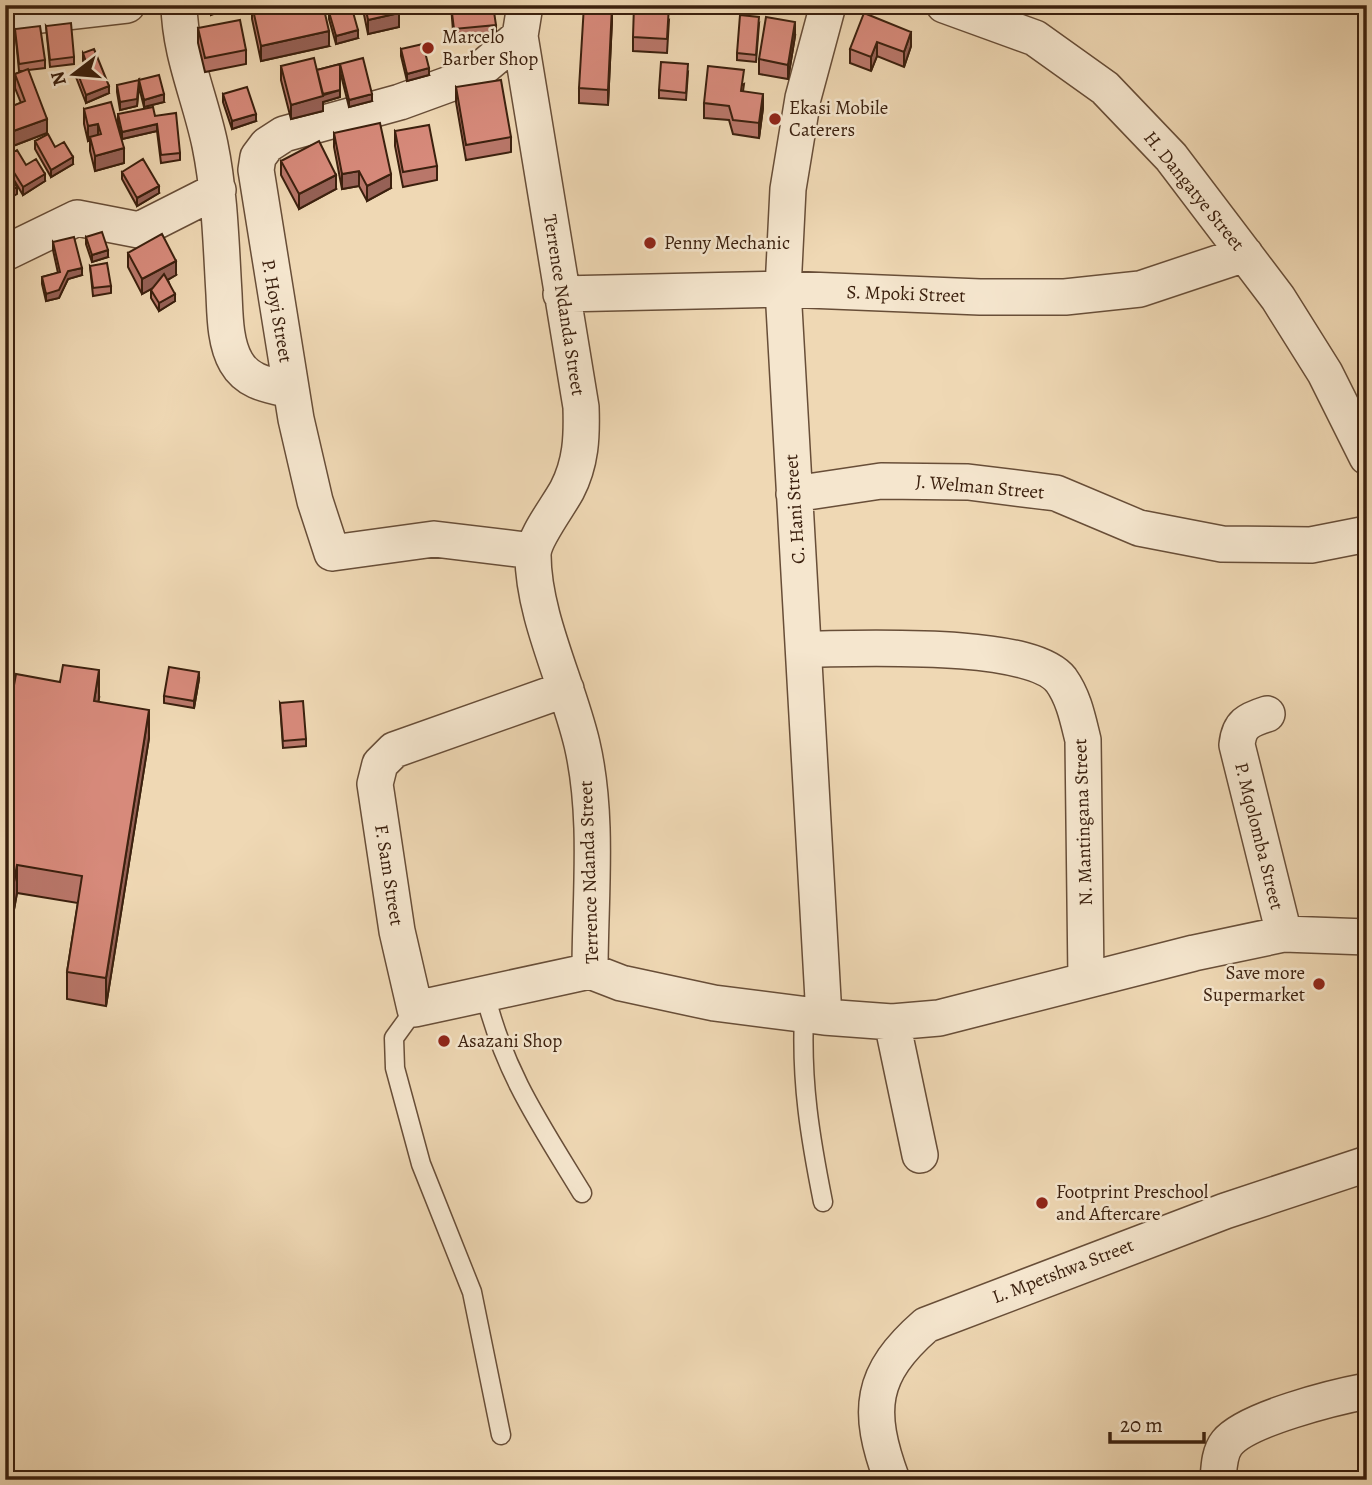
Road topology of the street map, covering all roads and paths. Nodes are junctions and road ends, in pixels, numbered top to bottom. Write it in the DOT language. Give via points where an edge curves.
graph roads {
  1 [pos="127,5"];
  2 [pos="179,5"];
  3 [pos="828,5"];
  4 [pos="944,5"];
  5 [pos="5,19"];
  6 [pos="522,20"];
  7 [pos="218,190"];
  8 [pos="5,253"];
  9 [pos="1245,254"];
  10 [pos="783,289"];
  11 [pos="561,294"];
  12 [pos="291,390"];
  13 [pos="1366,451"];
  14 [pos="794,494"];
  15 [pos="1367,534"];
  16 [pos="533,551"];
  17 [pos="805,649"];
  18 [pos="566,689"];
  19 [pos="1267,715"];
  20 [pos="1284,934"];
  21 [pos="1367,937"];
  22 [pos="590,971"];
  23 [pos="1086,979"];
  24 [pos="485,994"];
  25 [pos="415,1009"];
  26 [pos="814,1016"];
  27 [pos="892,1022"];
  28 [pos="920,1155"];
  29 [pos="1367,1164"];
  30 [pos="582,1193"];
  31 [pos="823,1202"];
  32 [pos="1367,1391"];
  33 [pos="501,1435"];
  34 [pos="892,1480"];
  35 [pos="1218,1480"];
  1 -- 5 [label="street"];
  2 -- 7 [label="street" via="181,41"];
  3 -- 10 [label="street, C. Hani Street" via="794,150"];
  4 -- 9 [label="street, H. Dangatye Street" via="1035,38 1105,88 1171,157"];
  6 -- 11 [label="street, Terrence Ndanda Street"];
  6 -- 12 [label="street, P. Hoyi Street" via="474,75 400,102 284,134 258,156 259,197"];
  7 -- 8 [label="street" via="139,230 77,218"];
  7 -- 12 [label="street" via="230,348 249,379"];
  9 -- 10 [label="street, S. Mpoki Street" via="1140,289 1065,297"];
  9 -- 13 [label="street, H. Dangatye Street" via="1325,373"];
  10 -- 11 [label="street, S. Mpoki Street"];
  10 -- 14 [label="street, C. Hani Street"];
  11 -- 16 [label="street, Terrence Ndanda Street" via="581,407 580,457"];
  12 -- 16 [label="street, P. Hoyi Street" via="315,501 332,553 434,539"];
  14 -- 15 [label="street, J. Welman Street" via="881,481 968,482 1056,493 1139,528 1222,544 1311,545"];
  14 -- 17 [label="street, C. Hani Street"];
  16 -- 18 [label="street, Terrence Ndanda Street" via="542,610"];
  17 -- 23 [label="street, N. Mantingana Street" via="975,653 1021,659 1045,667 1060,679 1074,704 1083,740"];
  17 -- 26 [label="street, C. Hani Street"];
  18 -- 22 [label="street, Terrence Ndanda Street" via="583,746 591,810"];
  18 -- 25 [label="street, F. Sam Street" via="394,750 380,764 376,795 397,931"];
  19 -- 20 [label="street, P. Mqolomba Street" via="1240,727 1237,745"];
  20 -- 21 [label="street, Terrence Ndanda Street"];
  20 -- 23 [label="street, Terrence Ndanda Street"];
  22 -- 24 [label="street"];
  22 -- 26 [label="street, Terrence Ndanda Street" via="664,993"];
  23 -- 27 [label="street, Terrence Ndanda Street" via="939,1018"];
  24 -- 25 [label="street"];
  24 -- 30 [label="lane" via="515,1084"];
  25 -- 33 [label="lane" via="394,1038 395,1068 421,1164 472,1292"];
  26 -- 27 [label="street, Terrence Ndanda Street"];
  26 -- 31 [label="lane" via="802,1069 807,1124"];
  27 -- 28 [label="street"];
  29 -- 34 [label="street, L. Mpetshwa Street" via="1212,1215 926,1325 886,1368 876,1399 877,1423"];
  32 -- 35 [label="street" via="1341,1395 1244,1430 1226,1444"];
}
